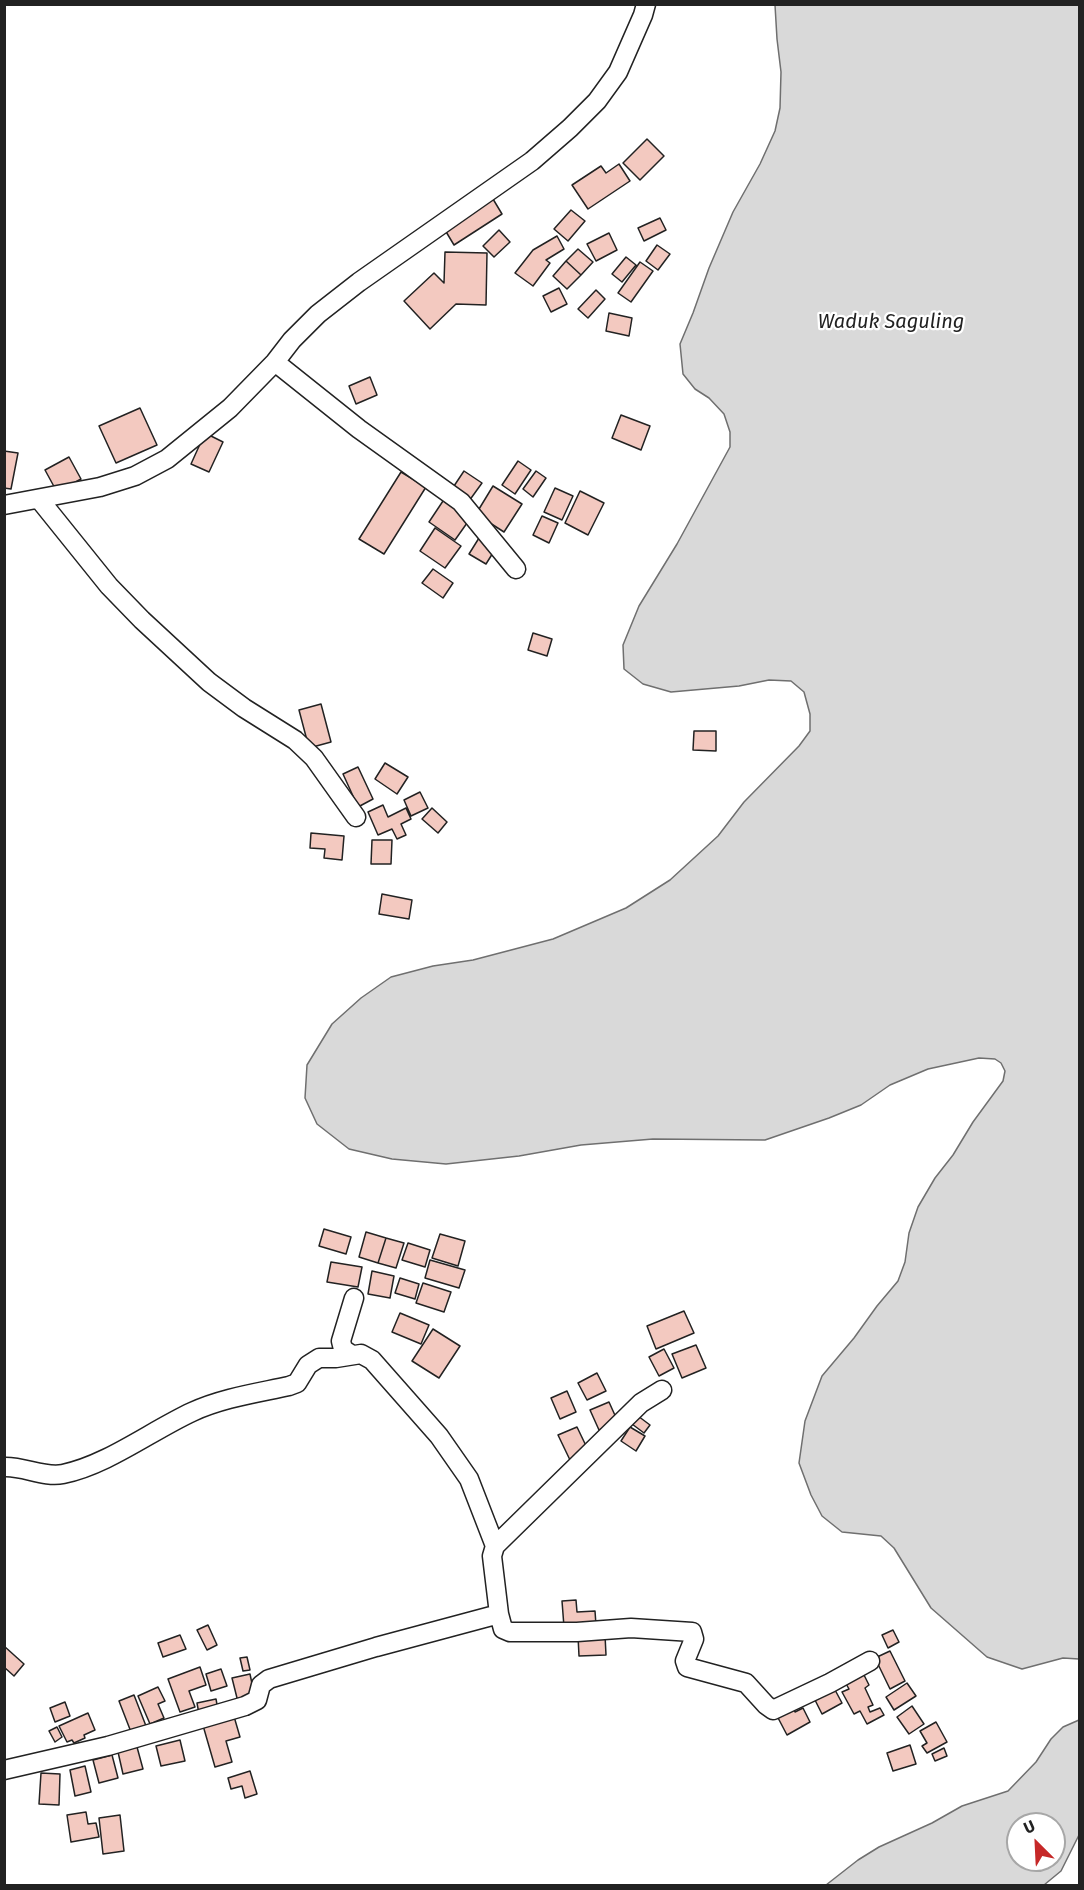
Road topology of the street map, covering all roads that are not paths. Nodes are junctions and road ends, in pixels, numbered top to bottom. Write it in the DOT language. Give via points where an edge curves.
graph roads {
  1 [pos="646,4"];
  2 [pos="275,362"];
  3 [pos="39,499"];
  4 [pos="4,505"];
  5 [pos="516,569"];
  6 [pos="356,816"];
  7 [pos="354,1298"];
  8 [pos="351,1355"];
  9 [pos="662,1390"];
  10 [pos="4,1467"];
  11 [pos="495,1546"];
  12 [pos="499,1614"];
  13 [pos="870,1661"];
  14 [pos="4,1770"];
  1 -- 2 [label="street" via="618,72 570,128 532,161 318,314"];
  2 -- 3 [label="street" via="230,408 167,459 126,478"];
  2 -- 5 [label="street" via="359,429 461,502"];
  3 -- 4 [label="street"];
  3 -- 6 [label="street" via="109,586 142,620 209,682 295,740 314,758"];
  7 -- 8 [label="street" via="341,1341 343,1349"];
  8 -- 10 [label="street" via="312,1360 297,1383 203,1408 76,1470 53,1475"];
  8 -- 11 [label="street" via="361,1354 372,1360 450,1451 470,1479"];
  9 -- 11 [label="street" via="641,1403"];
  11 -- 12 [label="street" via="492,1556"];
  12 -- 13 [label="street" via="503,1629 510,1632 688,1630 694,1639 685,1662 687,1667 746,1683 773,1710"];
  12 -- 14 [label="street" via="269,1679 261,1685 257,1700 244,1706 108,1746"];
}
